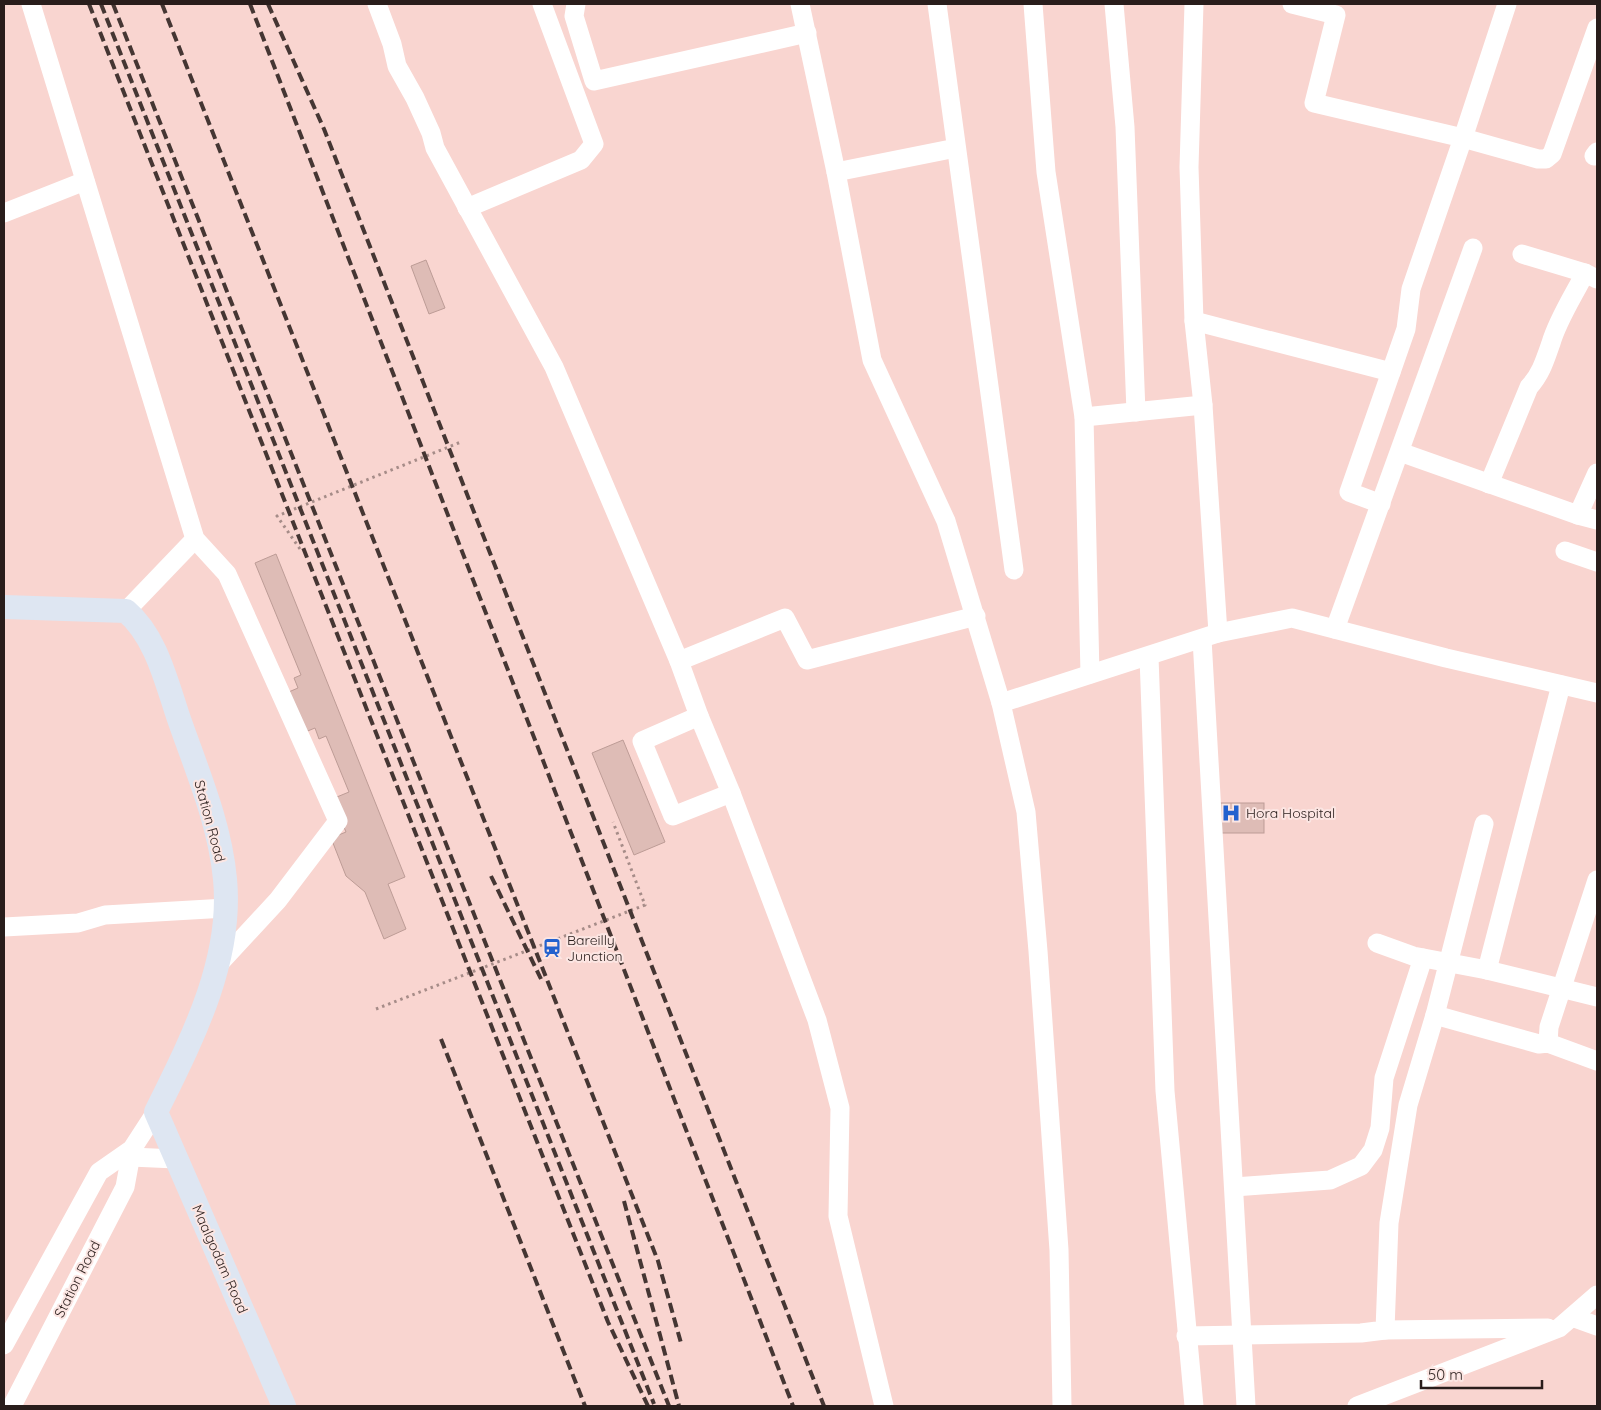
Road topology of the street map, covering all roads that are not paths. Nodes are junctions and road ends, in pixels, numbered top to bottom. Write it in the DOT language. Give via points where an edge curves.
graph roads {
  1 [pos="31,4"];
  2 [pos="377,4"];
  3 [pos="542,4"];
  4 [pos="576,4"];
  5 [pos="800,4"];
  6 [pos="937,4"];
  7 [pos="1033,4"];
  8 [pos="1114,4"];
  9 [pos="1194,4"];
  10 [pos="1292,4"];
  11 [pos="1507,4"];
  12 [pos="1597,28"];
  13 [pos="807,33"];
  14 [pos="594,81"];
  15 [pos="574,92"];
  16 [pos="1463,138"];
  17 [pos="956,148"];
  18 [pos="836,172"];
  19 [pos="85,181"];
  20 [pos="467,208"];
  21 [pos="4,213"];
  22 [pos="1473,248"];
  23 [pos="1522,254"];
  24 [pos="1591,276"];
  25 [pos="1194,321"];
  26 [pos="1391,372"];
  27 [pos="1203,405"];
  28 [pos="1136,412"];
  29 [pos="1084,417"];
  30 [pos="1400,452"];
  31 [pos="1597,473"];
  32 [pos="1489,484"];
  33 [pos="1381,504"];
  34 [pos="1578,515"];
  35 [pos="1597,520"];
  36 [pos="195,539"];
  37 [pos="1565,551"];
  38 [pos="1597,562"];
  39 [pos="1014,570"];
  40 [pos="4,607"];
  41 [pos="126,611"];
  42 [pos="976,616"];
  43 [pos="1335,629"];
  44 [pos="1210,636"];
  45 [pos="1149,657"];
  46 [pos="679,661"];
  47 [pos="1090,674"];
  48 [pos="1561,684"];
  49 [pos="1597,693"];
  50 [pos="1001,703"];
  51 [pos="699,716"];
  52 [pos="731,793"];
  53 [pos="1484,824"];
  54 [pos="1597,880"];
  55 [pos="226,908"];
  56 [pos="4,927"];
  57 [pos="1377,943"];
  58 [pos="1423,958"];
  59 [pos="1449,962"];
  60 [pos="216,968"];
  61 [pos="1488,970"];
  62 [pos="1563,988"];
  63 [pos="1597,997"];
  64 [pos="1435,1015"];
  65 [pos="1548,1043"];
  66 [pos="1597,1061"];
  67 [pos="156,1112"];
  68 [pos="131,1153"];
  69 [pos="176,1159"];
  70 [pos="1234,1186"];
  71 [pos="1597,1295"];
  72 [pos="1566,1322"];
  73 [pos="1597,1326"];
  74 [pos="1385,1330"];
  75 [pos="1242,1335"];
  76 [pos="1186,1336"];
  77 [pos="4,1345"];
  78 [pos="1367,1404"];
  79 [pos="12,1406"];
  80 [pos="284,1406"];
  81 [pos="884,1406"];
  82 [pos="1062,1406"];
  83 [pos="1194,1406"];
  84 [pos="1246,1406"];
  1 -- 19 [label="street"];
  2 -- 20 [label="street" via="397,66 419,107 434,148"];
  3 -- 15 [label="street"];
  4 -- 14 [label="street" via="574,16"];
  5 -- 13 [label="street"];
  6 -- 17 [label="street"];
  7 -- 29 [label="street" via="1046,172"];
  8 -- 28 [label="street" via="1125,127"];
  9 -- 25 [label="street" via="1189,167"];
  10 -- 16 [label="street" via="1336,15 1314,103"];
  11 -- 16 [label="street"];
  12 -- 16 [label="street" via="1552,154 1546,159"];
  13 -- 14 [label="street"];
  13 -- 18 [label="street"];
  14 -- 15 [label="street"];
  15 -- 20 [label="street" via="594,144 581,160"];
  16 -- 26 [label="street" via="1411,289 1406,329"];
  17 -- 18 [label="street"];
  17 -- 39 [label="street"];
  18 -- 42 [label="street" via="872,360 946,521"];
  19 -- 21 [label="street"];
  19 -- 36 [label="street"];
  20 -- 46 [label="street" via="554,367"];
  22 -- 30 [label="street"];
  23 -- 24 [label="street"];
  24 -- 32 [label="street" via="1551,342 1548,356 1529,387"];
  25 -- 26 [label="street"];
  25 -- 27 [label="street"];
  26 -- 33 [label="street" via="1349,492"];
  27 -- 28 [label="street"];
  27 -- 44 [label="street"];
  28 -- 29 [label="street"];
  29 -- 47 [label="street"];
  30 -- 32 [label="street"];
  30 -- 33 [label="street"];
  31 -- 34 [label="street"];
  32 -- 34 [label="street"];
  33 -- 43 [label="street"];
  34 -- 35 [label="street"];
  36 -- 41 [label="street"];
  36 -- 60 [label="street" via="227,574 338,821 278,900"];
  37 -- 38 [label="street"];
  40 -- 41 [label="main road"];
  41 -- 55 [label="main road, Station Road" via="150,643 189,747 219,844"];
  42 -- 46 [label="street" via="807,660 785,618"];
  42 -- 50 [label="street"];
  43 -- 44 [label="street" via="1292,618"];
  43 -- 48 [label="street"];
  44 -- 45 [label="street"];
  44 -- 70 [label="street"];
  45 -- 47 [label="street"];
  45 -- 76 [label="street" via="1165,1090"];
  46 -- 51 [label="street"];
  47 -- 50 [label="street"];
  48 -- 49 [label="street"];
  48 -- 61 [label="street"];
  50 -- 82 [label="street" via="1026,812 1059,1250"];
  51 -- 52 [label="street"];
  51 -- 52 [label="street" via="642,741 673,816"];
  52 -- 81 [label="street" via="817,1020 840,1108 838,1216"];
  53 -- 59 [label="street"];
  54 -- 62 [label="street"];
  55 -- 56 [label="street" via="105,915 78,922"];
  55 -- 60 [label="main road, Station Road"];
  57 -- 58 [label="street"];
  58 -- 59 [label="street"];
  58 -- 70 [label="street" via="1384,1078 1378,1135 1373,1150 1361,1166 1330,1180"];
  59 -- 61 [label="street"];
  59 -- 64 [label="street"];
  60 -- 67 [label="main road, Station Road" via="208,997 184,1055"];
  61 -- 62 [label="street"];
  62 -- 63 [label="street"];
  62 -- 65 [label="street" via="1549,1027"];
  64 -- 65 [label="street" via="1539,1044"];
  64 -- 74 [label="street" via="1406,1115 1390,1223"];
  65 -- 66 [label="street"];
  67 -- 68 [label="street, Station Road"];
  67 -- 69 [label="main road, Maalgodam Road"];
  68 -- 69 [label="street"];
  68 -- 77 [label="street, Station Road" via="99,1172"];
  68 -- 79 [label="street, Station Road" via="125,1186"];
  69 -- 80 [label="main road, Maalgodam Road"];
  70 -- 75 [label="street"];
  71 -- 72 [label="street"];
  72 -- 73 [label="street"];
  72 -- 74 [label="street"];
  72 -- 78 [label="street"];
  74 -- 75 [label="street"];
  75 -- 76 [label="street"];
  75 -- 84 [label="street"];
  76 -- 83 [label="street"];
}
